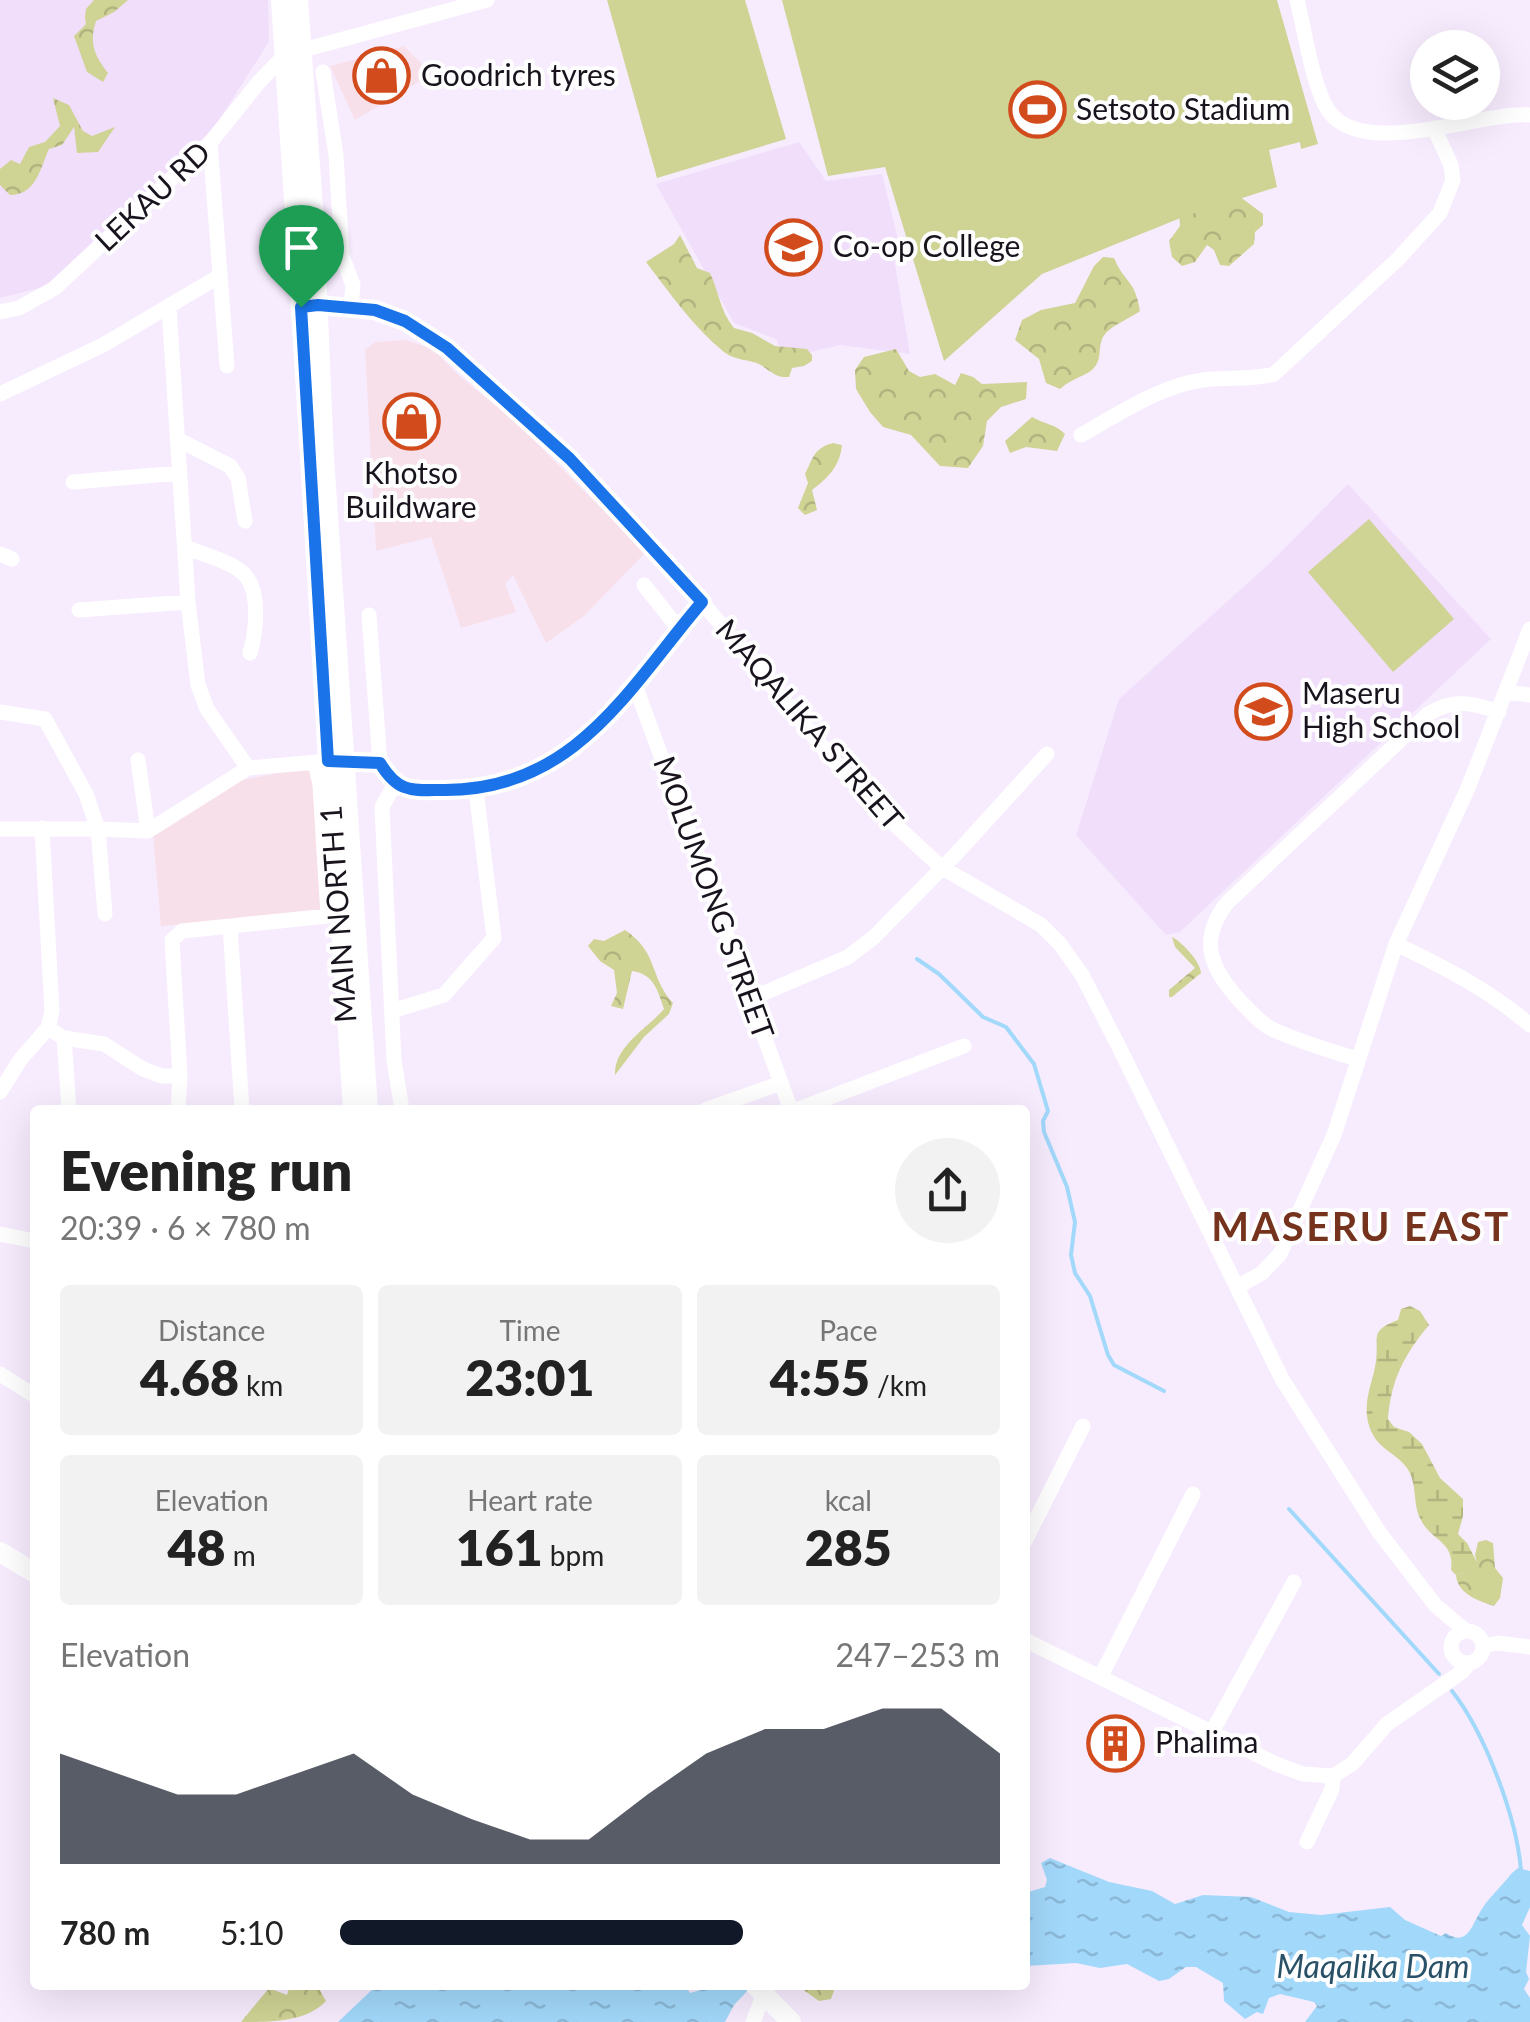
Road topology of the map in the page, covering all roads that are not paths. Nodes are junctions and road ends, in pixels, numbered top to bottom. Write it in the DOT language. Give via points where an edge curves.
graph roads {
  1 [pos="281,0"];
  2 [pos="298,0"];
  3 [pos="486,0"];
  4 [pos="1297,0"];
  5 [pos="441,7"];
  6 [pos="294,53"];
  7 [pos="323,72"];
  8 [pos="1530,116"];
  9 [pos="1434,128"];
  10 [pos="210,143"];
  11 [pos="218,277"];
  12 [pos="310,306"];
  13 [pos="350,306"];
  14 [pos="169,308"];
  15 [pos="0,312"];
  16 [pos="226,366"];
  17 [pos="0,394"];
  18 [pos="1081,435"];
  19 [pos="177,439"];
  20 [pos="180,473"];
  21 [pos="73,482"];
  22 [pos="246,521"];
  23 [pos="185,547"];
  24 [pos="644,585"];
  25 [pos="188,602"];
  26 [pos="702,602"];
  27 [pos="80,610"];
  28 [pos="369,615"];
  29 [pos="679,628"];
  30 [pos="1530,629"];
  31 [pos="250,654"];
  32 [pos="635,686"];
  33 [pos="1505,692"];
  34 [pos="1530,695"];
  35 [pos="0,712"];
  36 [pos="1499,712"];
  37 [pos="1046,754"];
  38 [pos="138,760"];
  39 [pos="330,761"];
  40 [pos="380,763"];
  41 [pos="248,768"];
  42 [pos="396,784"];
  43 [pos="476,790"];
  44 [pos="0,828"];
  45 [pos="42,828"];
  46 [pos="98,829"];
  47 [pos="148,831"];
  48 [pos="941,867"];
  49 [pos="105,914"];
  50 [pos="230,926"];
  51 [pos="1396,944"];
  52 [pos="750,1000"];
  53 [pos="392,1011"];
  54 [pos="1530,1025"];
  55 [pos="48,1028"];
  56 [pos="64,1038"];
  57 [pos="964,1046"];
  58 [pos="1356,1059"];
  59 [pos="180,1076"];
  60 [pos="781,1083"];
  61 [pos="0,1092"];
  62 [pos="69,1105"];
  63 [pos="178,1105"];
  64 [pos="242,1105"];
  65 [pos="352,1105"];
  66 [pos="367,1105"];
  67 [pos="401,1105"];
  68 [pos="719,1105"];
  69 [pos="792,1105"];
  70 [pos="807,1105"];
  71 [pos="0,1234"];
  72 [pos="30,1239"];
  73 [pos="1236,1288"];
  74 [pos="0,1374"];
  75 [pos="30,1393"];
  76 [pos="1083,1426"];
  77 [pos="1192,1494"];
  78 [pos="1030,1531"];
  79 [pos="0,1552"];
  80 [pos="30,1570"];
  81 [pos="1294,1582"];
  82 [pos="1030,1642"];
  83 [pos="1457,1642"];
  84 [pos="1483,1646"];
  85 [pos="1530,1647"];
  86 [pos="1469,1662"];
  87 [pos="1102,1676"];
  88 [pos="1447,1681"];
  89 [pos="1212,1732"];
  90 [pos="1333,1776"];
  91 [pos="1307,1842"];
  92 [pos="759,1990"];
  93 [pos="760,1990"];
  94 [pos="753,2022"];
  95 [pos="791,2022"];
  1 -- 6 [label="main road, MAIN NORTH 1"];
  2 -- 6 [label="main road, MAIN NORTH 1"];
  3 -- 5 [label="street"];
  4 -- 9 [label="street" via="1324,104 1339,121 1366,132"];
  5 -- 6 [label="street"];
  6 -- 10 [label="street, LEKAU RD" via="258,82"];
  6 -- 12 [label="main road, MAIN NORTH 1"];
  7 -- 13 [label="street" via="342,256 353,285"];
  8 -- 9 [label="street"];
  9 -- 18 [label="street" via="1453,180 1440,213 1274,374 1203,380 1159,393"];
  10 -- 11 [label="street"];
  10 -- 15 [label="street, LEKAU RD" via="55,288"];
  11 -- 14 [label="street"];
  11 -- 16 [label="street"];
  12 -- 13 [label="street, MAQALIKA STREET"];
  12 -- 39 [label="main road, MAIN NORTH 1"];
  13 -- 26 [label="street, MAQALIKA STREET" via="405,321 488,382 570,459"];
  14 -- 17 [label="street"];
  14 -- 19 [label="street"];
  19 -- 20 [label="street"];
  19 -- 22 [label="street" via="230,466"];
  20 -- 21 [label="street"];
  20 -- 23 [label="street"];
  23 -- 25 [label="street"];
  23 -- 31 [label="street" via="243,573 252,587 256,636"];
  24 -- 29 [label="street"];
  25 -- 27 [label="street"];
  25 -- 41 [label="street" via="207,710"];
  26 -- 29 [label="street"];
  26 -- 48 [label="street, MAQALIKA STREET" via="844,773"];
  28 -- 40 [label="street"];
  29 -- 32 [label="street"];
  30 -- 33 [label="street"];
  32 -- 43 [label="street" via="571,751"];
  32 -- 52 [label="street, MOLUMONG STREET"];
  33 -- 34 [label="street"];
  33 -- 36 [label="street"];
  35 -- 46 [label="street" via="45,719"];
  36 -- 51 [label="street"];
  36 -- 58 [label="street" via="1460,702 1428,714 1228,902 1212,926 1211,954 1220,975 1258,1018 1270,1029"];
  37 -- 48 [label="street"];
  38 -- 47 [label="street"];
  39 -- 40 [label="street"];
  39 -- 41 [label="street"];
  39 -- 50 [label="street" via="320,785 328,916"];
  39 -- 65 [label="main road, MAIN NORTH 1"];
  39 -- 66 [label="main road, MAIN NORTH 1"];
  40 -- 42 [label="street"];
  41 -- 47 [label="street"];
  42 -- 43 [label="street" via="408,790"];
  42 -- 53 [label="street" via="382,806"];
  43 -- 53 [label="street" via="494,938 444,995"];
  44 -- 45 [label="street"];
  45 -- 46 [label="street"];
  45 -- 55 [label="street"];
  46 -- 47 [label="street"];
  46 -- 49 [label="street"];
  48 -- 52 [label="street" via="848,957"];
  48 -- 73 [label="street, MAQALIKA STREET" via="1041,925 1082,975"];
  50 -- 59 [label="street" via="182,931 172,940"];
  50 -- 64 [label="street"];
  51 -- 54 [label="street" via="1457,972"];
  51 -- 58 [label="street"];
  52 -- 60 [label="street, MOLUMONG STREET"];
  53 -- 67 [label="street"];
  55 -- 56 [label="street"];
  55 -- 61 [label="street"];
  56 -- 59 [label="street" via="104,1044 142,1069"];
  56 -- 62 [label="street"];
  57 -- 70 [label="street"];
  58 -- 73 [label="street" via="1334,1134 1280,1254"];
  59 -- 63 [label="street"];
  60 -- 68 [label="street"];
  60 -- 69 [label="street, MOLUMONG STREET"];
  71 -- 72 [label="street"];
  73 -- 83 [label="street, MAQALIKA STREET" via="1350,1490"];
  74 -- 75 [label="street"];
  76 -- 78 [label="street"];
  77 -- 87 [label="street"];
  79 -- 80 [label="main road"];
  81 -- 89 [label="street"];
  82 -- 87 [label="street"];
  83 -- 84 [label="street" via="1475,1633"];
  83 -- 86 [label="street" via="1460,1661"];
  83 -- 88 [label="street"];
  84 -- 85 [label="street"];
  84 -- 86 [label="street"];
  86 -- 88 [label="street"];
  87 -- 89 [label="street"];
  88 -- 90 [label="street" via="1387,1724"];
  89 -- 90 [label="street" via="1303,1774"];
  90 -- 91 [label="street"];
  92 -- 94 [label="street"];
  93 -- 95 [label="main road"];
}
